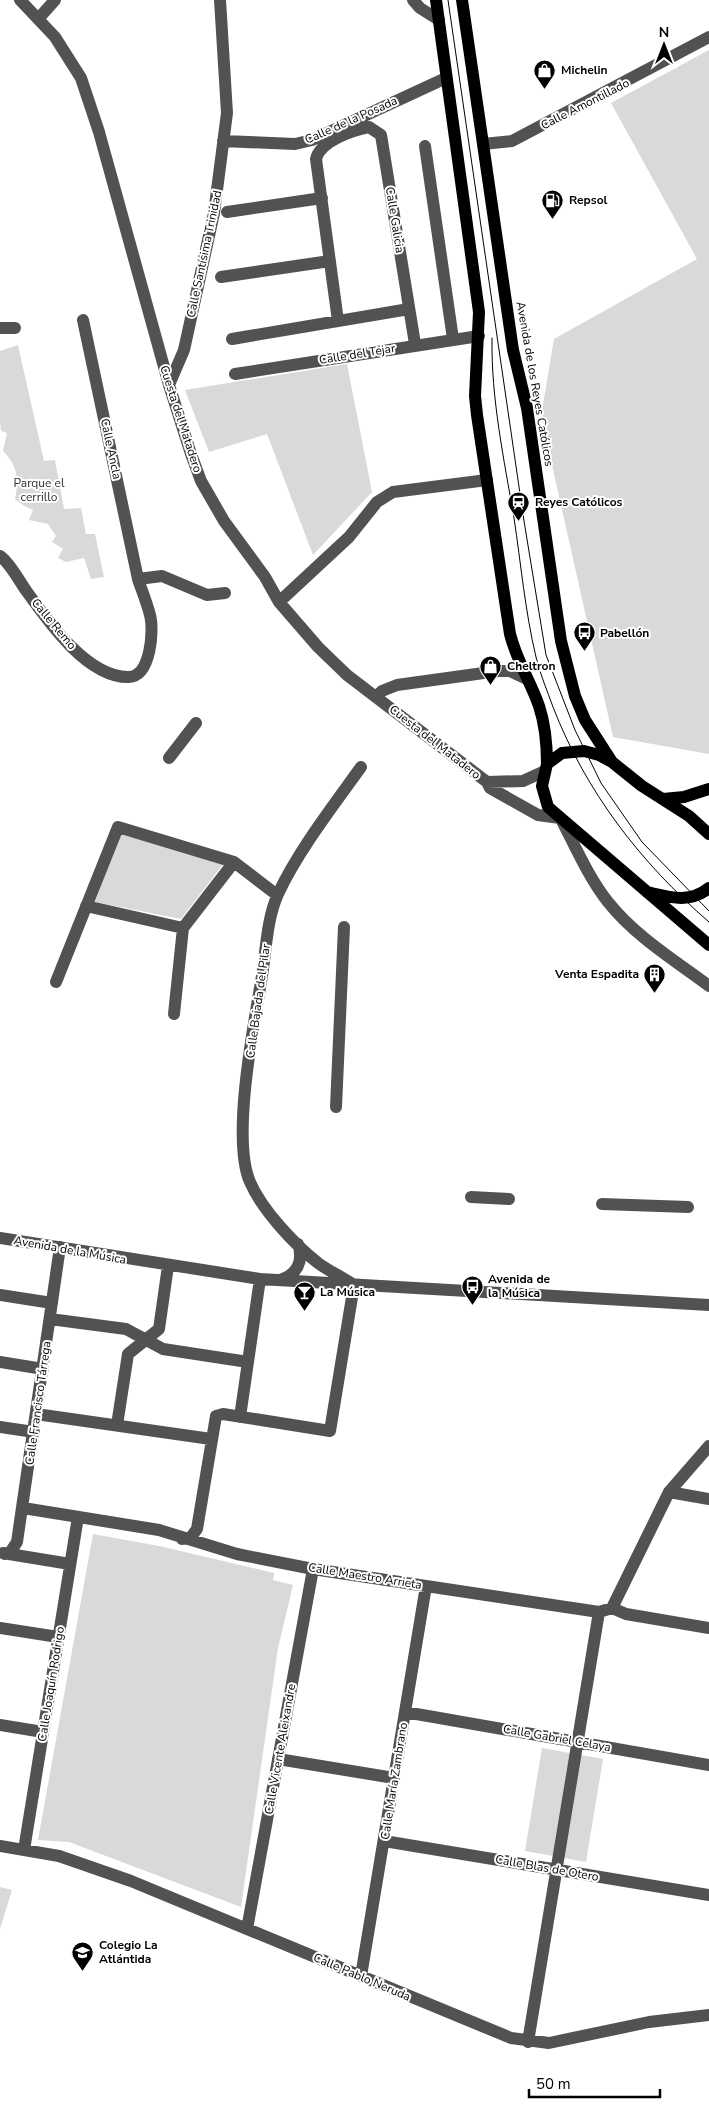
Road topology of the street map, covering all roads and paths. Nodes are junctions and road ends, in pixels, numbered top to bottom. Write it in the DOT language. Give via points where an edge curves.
graph roads {
  1 [pos="20,0"];
  2 [pos="55,0"];
  3 [pos="220,0"];
  4 [pos="413,0"];
  5 [pos="436,0"];
  6 [pos="462,0"];
  7 [pos="39,18"];
  8 [pos="439,20"];
  9 [pos="709,37"];
  10 [pos="446,78"];
  11 [pos="223,141"];
  12 [pos="483,144"];
  13 [pos="425,146"];
  14 [pos="322,198"];
  15 [pos="227,212"];
  16 [pos="330,260"];
  17 [pos="221,278"];
  18 [pos="409,309"];
  19 [pos="83,320"];
  20 [pos="338,321"];
  21 [pos="0,328"];
  22 [pos="15,328"];
  23 [pos="479,336"];
  24 [pos="232,339"];
  25 [pos="453,339"];
  26 [pos="415,344"];
  27 [pos="235,374"];
  28 [pos="169,385"];
  29 [pos="486,480"];
  30 [pos="0,556"];
  31 [pos="138,579"];
  32 [pos="225,593"];
  33 [pos="279,602"];
  34 [pos="527,679"];
  35 [pos="377,696"];
  36 [pos="196,723"];
  37 [pos="169,758"];
  38 [pos="612,762"];
  39 [pos="360,767"];
  40 [pos="546,767"];
  41 [pos="487,782"];
  42 [pos="709,789"];
  43 [pos="663,799"];
  44 [pos="561,820"];
  45 [pos="709,834"];
  46 [pos="234,862"];
  47 [pos="709,888"];
  48 [pos="644,891"];
  49 [pos="277,895"];
  50 [pos="86,906"];
  51 [pos="344,927"];
  52 [pos="184,928"];
  53 [pos="709,945"];
  54 [pos="56,982"];
  55 [pos="709,986"];
  56 [pos="174,1014"];
  57 [pos="336,1107"];
  58 [pos="471,1197"];
  59 [pos="509,1199"];
  60 [pos="602,1204"];
  61 [pos="688,1207"];
  62 [pos="0,1238"];
  63 [pos="298,1244"];
  64 [pos="60,1247"];
  65 [pos="168,1266"];
  66 [pos="260,1279"];
  67 [pos="280,1280"];
  68 [pos="354,1285"];
  69 [pos="0,1295"];
  70 [pos="52,1303"];
  71 [pos="709,1304"];
  72 [pos="50,1319"];
  73 [pos="145,1340"];
  74 [pos="0,1362"];
  75 [pos="248,1362"];
  76 [pos="43,1369"];
  77 [pos="36,1414"];
  78 [pos="240,1417"];
  79 [pos="117,1425"];
  80 [pos="0,1427"];
  81 [pos="34,1432"];
  82 [pos="211,1439"];
  83 [pos="709,1446"];
  84 [pos="669,1492"];
  85 [pos="709,1499"];
  86 [pos="23,1508"];
  87 [pos="78,1517"];
  88 [pos="182,1539"];
  89 [pos="3,1553"];
  90 [pos="70,1564"];
  91 [pos="313,1569"];
  92 [pos="426,1586"];
  93 [pos="612,1608"];
  94 [pos="599,1612"];
  95 [pos="0,1628"];
  96 [pos="709,1628"];
  97 [pos="58,1637"];
  98 [pos="405,1712"];
  99 [pos="0,1725"];
  100 [pos="43,1732"];
  101 [pos="576,1742"];
  102 [pos="278,1759"];
  103 [pos="709,1765"];
  104 [pos="394,1778"];
  105 [pos="384,1841"];
  106 [pos="0,1846"];
  107 [pos="24,1850"];
  108 [pos="555,1869"];
  109 [pos="709,1895"];
  110 [pos="247,1929"];
  111 [pos="361,1976"];
  112 [pos="709,2015"];
  113 [pos="528,2042"];
  1 -- 7 [label="street, Cuesta del Matadero"];
  2 -- 7 [label="street"];
  3 -- 11 [label="street, Calle Santísima Trinidad" via="227,113"];
  4 -- 8 [label="street"];
  5 -- 8 [label="main road"];
  6 -- 12 [label="main road, Avenida de los Reyes Católicos"];
  7 -- 28 [label="street, Cuesta del Matadero" via="69,56 88,97"];
  8 -- 10 [label="main road"];
  9 -- 12 [label="street, Calle Amontillado" via="512,141"];
  10 -- 11 [label="street, Calle de la Posada" via="312,140 295,144"];
  10 -- 23 [label="main road" via="479,312"];
  11 -- 28 [label="street, Calle Santísima Trinidad" via="214,213 184,350"];
  12 -- 38 [label="main road, Avenida de los Reyes Católicos" via="513,350 528,408 565,661 585,720"];
  13 -- 25 [label="street"];
  14 -- 15 [label="street"];
  14 -- 16 [label="street"];
  14 -- 18 [label="street, Calle Galicia" via="317,154 323,147 369,127 381,135"];
  16 -- 17 [label="street"];
  16 -- 20 [label="street"];
  18 -- 20 [label="street"];
  18 -- 26 [label="street, Calle Galicia"];
  19 -- 31 [label="street, Calle Ancla"];
  20 -- 24 [label="street"];
  21 -- 22 [label="street"];
  23 -- 25 [label="street, Calle del Tejar"];
  23 -- 29 [label="main road" via="475,396"];
  25 -- 26 [label="street, Calle del Tejar"];
  26 -- 27 [label="street, Calle del Tejar"];
  28 -- 33 [label="street, Cuesta del Matadero" via="201,481"];
  29 -- 33 [label="street" via="385,495 350,537"];
  29 -- 34 [label="main road" via="510,634 517,660"];
  30 -- 31 [label="street, Calle Remo" via="67,643 109,673 129,677 144,669 149,657 151,616"];
  31 -- 32 [label="street" via="162,576 207,595"];
  33 -- 35 [label="street, Cuesta del Matadero" via="332,660"];
  34 -- 35 [label="street" via="510,671 498,671 397,685"];
  34 -- 40 [label="main road" via="542,717"];
  35 -- 41 [label="street, Cuesta del Matadero"];
  36 -- 37 [label="street"];
  38 -- 40 [label="main road" via="599,755 571,751 555,756"];
  38 -- 43 [label="main road"];
  39 -- 49 [label="street, Calle Bajada del Pilar"];
  40 -- 41 [label="street, Cuesta del Matadero" via="523,781"];
  40 -- 44 [label="main road" via="542,786 545,799"];
  41 -- 44 [label="street, Cuesta del Matadero" via="490,788 538,815"];
  42 -- 43 [label="main road" via="684,798"];
  43 -- 45 [label="main road"];
  44 -- 48 [label="main road"];
  44 -- 55 [label="street" via="608,902 640,935"];
  46 -- 49 [label="street"];
  46 -- 50 [label="street" via="118,827"];
  46 -- 52 [label="street"];
  47 -- 48 [label="main road" via="699,895 682,898"];
  48 -- 53 [label="main road"];
  49 -- 63 [label="street, Calle Bajada del Pilar" via="244,1097 244,1151 250,1182 267,1209"];
  50 -- 52 [label="street"];
  50 -- 54 [label="street"];
  51 -- 57 [label="street"];
  52 -- 56 [label="street"];
  58 -- 59 [label="street"];
  60 -- 61 [label="street"];
  62 -- 64 [label="street, Avenida de la Música"];
  63 -- 67 [label="street" via="298,1267 288,1278"];
  63 -- 68 [label="street, Calle Bajada del Pilar" via="319,1264"];
  64 -- 65 [label="street, Avenida de la Música"];
  64 -- 70 [label="street, Calle Francisco Tárrega"];
  65 -- 66 [label="street, Avenida de la Música"];
  65 -- 73 [label="street" via="160,1329"];
  66 -- 67 [label="street, Avenida de la Música"];
  66 -- 75 [label="street"];
  67 -- 68 [label="street, Avenida de la Música"];
  68 -- 71 [label="street, Avenida de la Música"];
  68 -- 78 [label="street" via="330,1431"];
  69 -- 70 [label="street"];
  70 -- 72 [label="street, Calle Francisco Tárrega"];
  72 -- 73 [label="street" via="126,1329"];
  72 -- 76 [label="street, Calle Francisco Tárrega"];
  73 -- 75 [label="street" via="163,1349"];
  73 -- 79 [label="street" via="128,1354"];
  74 -- 76 [label="street"];
  75 -- 78 [label="street"];
  76 -- 77 [label="street, Calle Francisco Tárrega"];
  77 -- 79 [label="street"];
  77 -- 81 [label="street, Calle Francisco Tárrega"];
  78 -- 82 [label="street" via="216,1416"];
  79 -- 82 [label="street"];
  80 -- 81 [label="street"];
  81 -- 86 [label="street, Calle Francisco Tárrega"];
  82 -- 88 [label="street" via="197,1529"];
  83 -- 84 [label="street"];
  84 -- 85 [label="street"];
  84 -- 93 [label="street"];
  86 -- 87 [label="street, Calle Maestro Arrieta"];
  86 -- 89 [label="street, Calle Francisco Tárrega" via="18,1542"];
  87 -- 88 [label="street, Calle Maestro Arrieta" via="159,1530"];
  87 -- 90 [label="street, Calle Joaquín Rodrigo"];
  88 -- 91 [label="street, Calle Maestro Arrieta"];
  89 -- 90 [label="street"];
  90 -- 97 [label="street, Calle Joaquín Rodrigo"];
  91 -- 92 [label="street, Calle Maestro Arrieta"];
  91 -- 102 [label="street, Calle Vicente Aleixandre"];
  92 -- 94 [label="street, Calle Maestro Arrieta"];
  92 -- 98 [label="street, Calle María Zambrano"];
  93 -- 94 [label="street, Calle Maestro Arrieta"];
  93 -- 96 [label="street" via="626,1614"];
  94 -- 101 [label="street"];
  95 -- 97 [label="street"];
  97 -- 100 [label="street, Calle Joaquín Rodrigo"];
  98 -- 101 [label="street, Calle Gabriel Celaya"];
  98 -- 104 [label="street, Calle María Zambrano"];
  99 -- 100 [label="street"];
  100 -- 107 [label="street, Calle Joaquín Rodrigo"];
  101 -- 103 [label="street, Calle Gabriel Celaya"];
  101 -- 108 [label="street"];
  102 -- 104 [label="street"];
  102 -- 110 [label="street, Calle Vicente Aleixandre"];
  104 -- 105 [label="street, Calle María Zambrano"];
  105 -- 108 [label="street, Calle Blas de Otero"];
  105 -- 111 [label="street, Calle María Zambrano"];
  106 -- 107 [label="street, Calle Pablo Neruda"];
  107 -- 110 [label="street, Calle Pablo Neruda" via="59,1856 131,1881"];
  108 -- 109 [label="street, Calle Blas de Otero"];
  108 -- 113 [label="street"];
  110 -- 111 [label="street, Calle Pablo Neruda"];
  111 -- 113 [label="street, Calle Pablo Neruda" via="488,2030"];
  112 -- 113 [label="street, Calle Pablo Neruda" via="675,2017 567,2040"];
}
